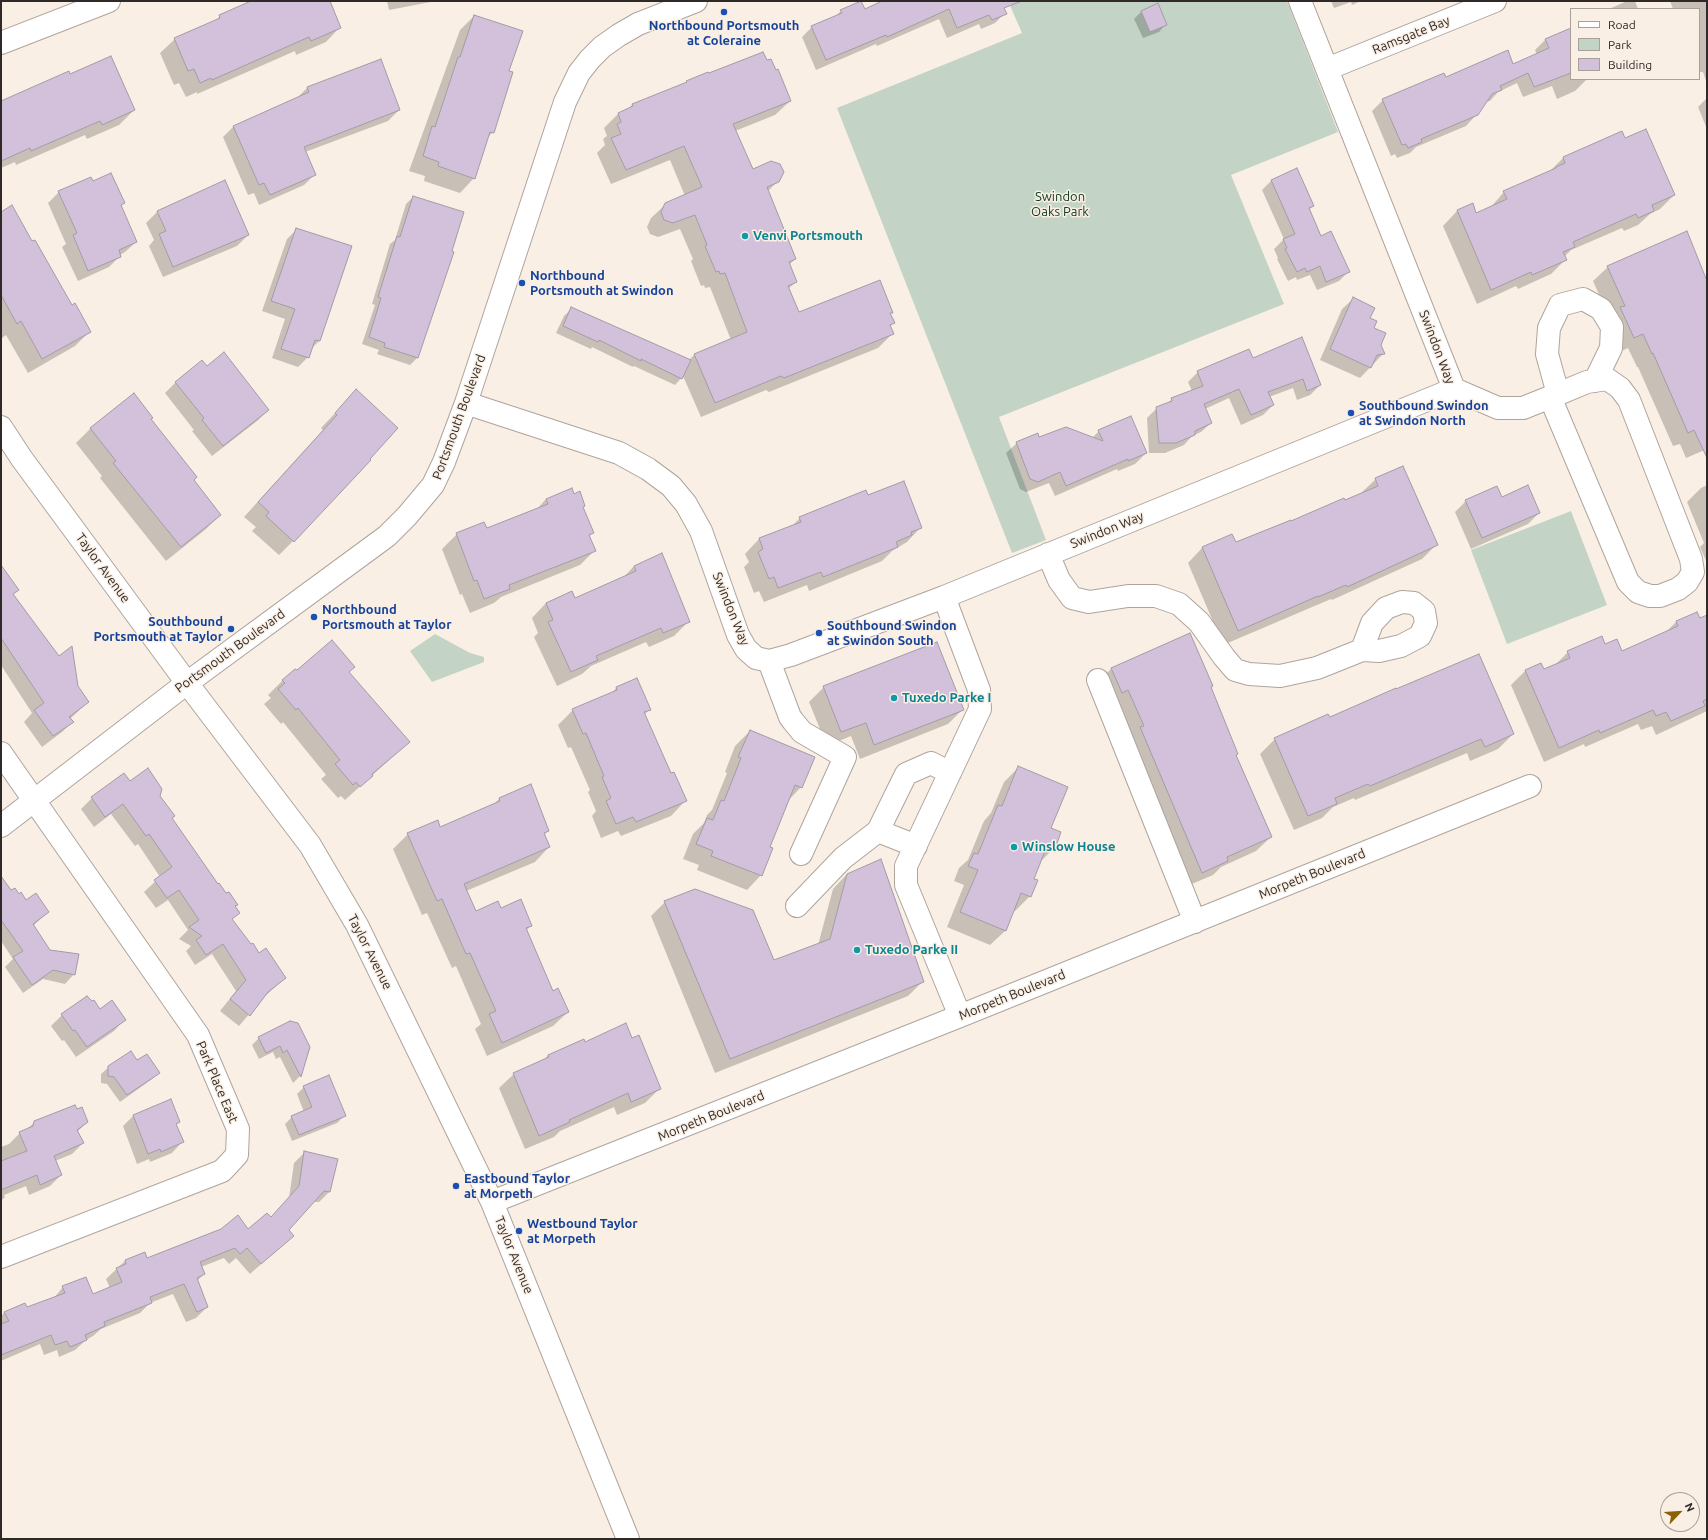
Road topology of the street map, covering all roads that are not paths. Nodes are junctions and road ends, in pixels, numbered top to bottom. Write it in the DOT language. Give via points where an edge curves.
graph roads {
  1 [pos="109,1"];
  2 [pos="696,1"];
  3 [pos="1300,1"];
  4 [pos="1496,1"];
  5 [pos="656,8"];
  6 [pos="1,43"];
  7 [pos="1327,68"];
  8 [pos="1595,381"];
  9 [pos="1454,389"];
  10 [pos="1554,395"];
  11 [pos="466,403"];
  12 [pos="1,427"];
  13 [pos="1048,554"];
  14 [pos="944,597"];
  15 [pos="1362,650"];
  16 [pos="770,661"];
  17 [pos="1098,680"];
  18 [pos="187,683"];
  19 [pos="1,753"];
  20 [pos="950,773"];
  21 [pos="1530,786"];
  22 [pos="34,800"];
  23 [pos="1,826"];
  24 [pos="878,831"];
  25 [pos="916,846"];
  26 [pos="801,854"];
  27 [pos="797,906"];
  28 [pos="1195,922"];
  29 [pos="960,1016"];
  30 [pos="492,1202"];
  31 [pos="1,1257"];
  32 [pos="628,1539"];
  1 -- 6 [label="street"];
  2 -- 5 [label="street, Portsmouth Boulevard"];
  3 -- 7 [label="street, Swindon Way"];
  4 -- 7 [label="street, Ramsgate Bay"];
  5 -- 11 [label="street, Portsmouth Boulevard" via="638,24 602,47 590,59 579,73 565,102"];
  7 -- 9 [label="street, Swindon Way"];
  8 -- 10 [label="street"];
  8 -- 10 [label="street" via="1611,348 1612,327 1601,309 1583,299 1560,305 1549,328 1547,354"];
  8 -- 10 [label="street" via="1607,379 1620,388 1628,400 1691,559 1692,572 1687,582 1678,589 1660,596 1638,592 1628,582"];
  9 -- 10 [label="street" via="1498,408 1523,408"];
  9 -- 13 [label="street, Swindon Way"];
  11 -- 16 [label="street, Swindon Way" via="619,453 648,469 670,486 686,504 701,531 738,635 746,649 756,658"];
  11 -- 18 [label="street, Portsmouth Boulevard" via="433,485 407,516 387,536"];
  12 -- 18 [label="street, Taylor Avenue"];
  13 -- 14 [label="street, Swindon Way"];
  13 -- 15 [label="street" via="1059,580 1072,598 1089,602 1128,596 1156,596 1179,604 1199,622 1236,670 1249,674 1280,676 1317,668"];
  14 -- 16 [label="street, Swindon Way"];
  14 -- 20 [label="street" via="979,690 980,709"];
  16 -- 26 [label="street" via="793,721 802,732 845,757"];
  17 -- 28 [label="street"];
  18 -- 22 [label="street, Portsmouth Boulevard"];
  18 -- 30 [label="street, Taylor Avenue" via="310,845 357,925"];
  19 -- 22 [label="street, Park Place East"];
  20 -- 24 [label="street" via="931,763 906,774"];
  20 -- 25 [label="street"];
  21 -- 28 [label="street, Morpeth Boulevard"];
  22 -- 23 [label="street, Portsmouth Boulevard"];
  22 -- 31 [label="street, Park Place East" via="198,1035 238,1129 237,1155 222,1171"];
  24 -- 25 [label="street"];
  24 -- 27 [label="street" via="843,858"];
  25 -- 29 [label="street" via="906,866 906,885"];
  28 -- 29 [label="street, Morpeth Boulevard"];
  29 -- 30 [label="street, Morpeth Boulevard"];
  30 -- 32 [label="street, Taylor Avenue"];
}
